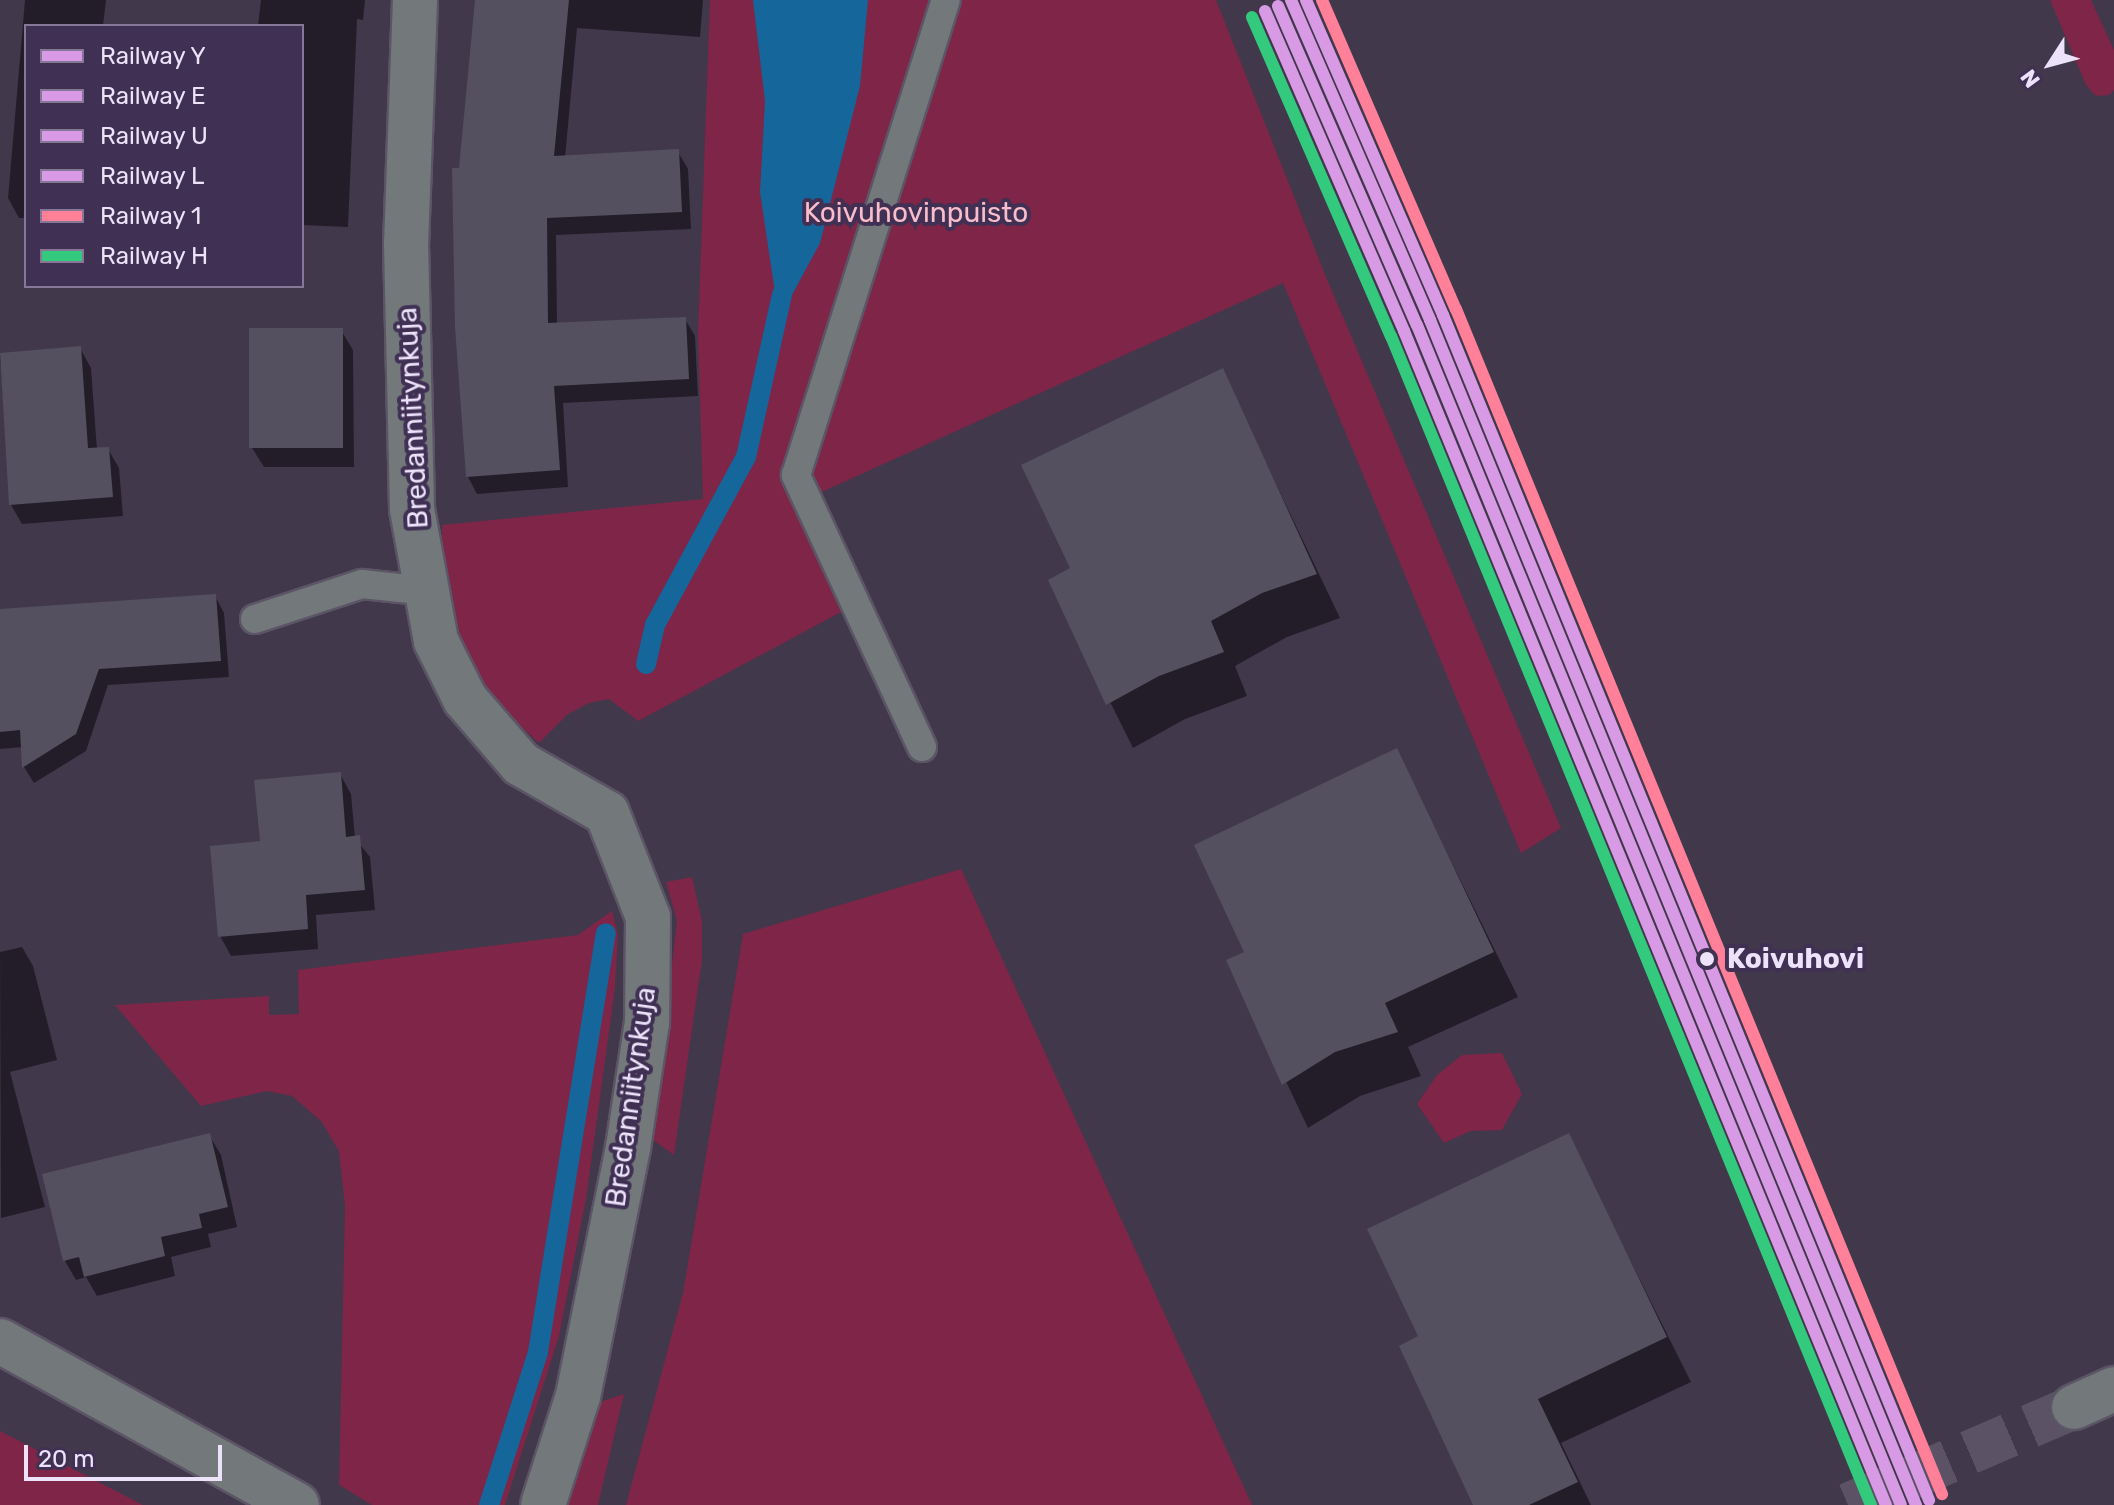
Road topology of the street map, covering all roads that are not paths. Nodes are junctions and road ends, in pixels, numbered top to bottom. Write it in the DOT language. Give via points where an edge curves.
graph roads {
  1 [pos="415,0"];
  2 [pos="946,0"];
  3 [pos="427,591"];
  4 [pos="255,619"];
  5 [pos="922,747"];
  6 [pos="0,1341"];
  7 [pos="2114,1389"];
  8 [pos="2074,1407"];
  9 [pos="297,1505"];
  10 [pos="543,1505"];
  1 -- 3 [label="street, Bredanniitynkuja" via="406,243 412,509"];
  2 -- 5 [label="lane" via="796,475"];
  3 -- 4 [label="lane" via="362,584"];
  3 -- 10 [label="street, Bredanniitynkuja" via="436,641 465,699 521,764 607,813 648,917 647,1022 628,1148 578,1396"];
  6 -- 9 [label="street"];
  7 -- 8 [label="street"];
}
